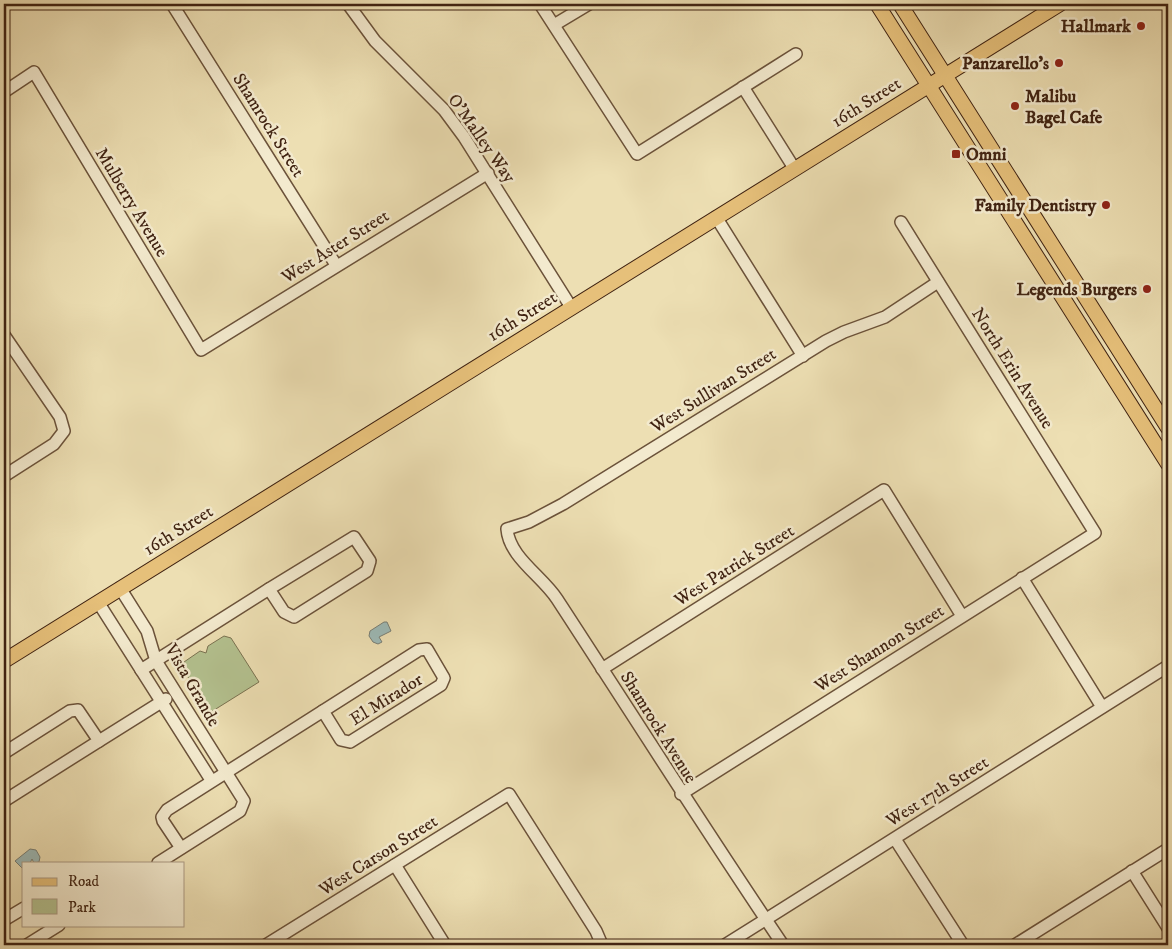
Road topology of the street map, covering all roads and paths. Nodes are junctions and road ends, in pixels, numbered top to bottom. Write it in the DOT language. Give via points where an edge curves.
graph roads {
  1 [pos="172,4"];
  2 [pos="348,4"];
  3 [pos="540,4"];
  4 [pos="589,4"];
  5 [pos="877,4"];
  6 [pos="900,4"];
  7 [pos="1060,4"];
  8 [pos="554,26"];
  9 [pos="796,54"];
  10 [pos="944,76"];
  11 [pos="928,86"];
  12 [pos="743,87"];
  13 [pos="4,92"];
  14 [pos="794,168"];
  15 [pos="488,173"];
  16 [pos="716,217"];
  17 [pos="901,222"];
  18 [pos="336,265"];
  19 [pos="938,282"];
  20 [pos="571,307"];
  21 [pos="4,335"];
  22 [pos="200,350"];
  23 [pos="1121,352"];
  24 [pos="803,356"];
  25 [pos="1104,361"];
  26 [pos="1168,428"];
  27 [pos="1168,464"];
  28 [pos="4,476"];
  29 [pos="507,529"];
  30 [pos="1095,533"];
  31 [pos="1022,578"];
  32 [pos="120,588"];
  33 [pos="269,589"];
  34 [pos="98,602"];
  35 [pos="962,616"];
  36 [pos="4,661"];
  37 [pos="156,661"];
  38 [pos="1168,666"];
  39 [pos="602,669"];
  40 [pos="140,670"];
  41 [pos="176,692"];
  42 [pos="161,702"];
  43 [pos="1102,707"];
  44 [pos="323,711"];
  45 [pos="98,741"];
  46 [pos="4,753"];
  47 [pos="225,771"];
  48 [pos="211,780"];
  49 [pos="681,794"];
  50 [pos="4,801"];
  51 [pos="895,839"];
  52 [pos="181,848"];
  53 [pos="1168,849"];
  54 [pos="160,862"];
  55 [pos="395,865"];
  56 [pos="1132,871"];
  57 [pos="22,909"];
  58 [pos="4,920"];
  59 [pos="764,920"];
  60 [pos="57,926"];
  61 [pos="1168,928"];
  62 [pos="284,941"];
  63 [pos="27,945"];
  64 [pos="266,945"];
  65 [pos="445,945"];
  66 [pos="602,945"];
  67 [pos="725,945"];
  68 [pos="783,945"];
  69 [pos="963,945"];
  70 [pos="1015,945"];
  1 -- 18 [label="street, Shamrock Street"];
  2 -- 15 [label="street, O'Malley Way" via="380,46 444,110"];
  3 -- 8 [label="street"];
  4 -- 8 [label="street"];
  5 -- 11 [label="main road"];
  6 -- 10 [label="main road"];
  7 -- 10 [label="main road, 16th Street"];
  8 -- 12 [label="street" via="637,154"];
  9 -- 12 [label="street"];
  10 -- 11 [label="main road, 16th Street"];
  10 -- 23 [label="main road"];
  11 -- 14 [label="main road, 16th Street"];
  11 -- 25 [label="main road"];
  12 -- 14 [label="street"];
  13 -- 22 [label="street, Mulberry Avenue" via="34,72"];
  14 -- 16 [label="main road, 16th Street"];
  15 -- 18 [label="street, West Aster Street"];
  15 -- 20 [label="street, O'Malley Way"];
  16 -- 20 [label="main road, 16th Street"];
  16 -- 24 [label="street"];
  17 -- 19 [label="street, North Erin Avenue"];
  18 -- 22 [label="street, West Aster Street"];
  19 -- 24 [label="street, West Sullivan Street" via="885,317 844,332"];
  19 -- 30 [label="street, North Erin Avenue"];
  20 -- 32 [label="main road, 16th Street"];
  21 -- 28 [label="street" via="60,416 64,431 54,444"];
  23 -- 25 [label="main road"];
  23 -- 26 [label="main road"];
  24 -- 29 [label="street, West Sullivan Street" via="563,504 529,522"];
  25 -- 27 [label="main road"];
  29 -- 39 [label="street, Shamrock Avenue" via="514,549 554,595"];
  30 -- 31 [label="street, West Shannon Street"];
  31 -- 35 [label="street, West Shannon Street"];
  31 -- 43 [label="street"];
  32 -- 34 [label="main road, 16th Street"];
  32 -- 37 [label="street, Vista Grande" via="147,631"];
  33 -- 33 [label="street" via="354,537 370,561 367,571 294,617 284,612"];
  33 -- 37 [label="street"];
  34 -- 36 [label="main road, 16th Street"];
  34 -- 40 [label="street, Vista Grande"];
  35 -- 39 [label="street, West Patrick Street" via="884,490"];
  35 -- 49 [label="street, West Shannon Street"];
  37 -- 40 [label="street"];
  37 -- 41 [label="street, Vista Grande"];
  38 -- 43 [label="street, West 17th Street"];
  39 -- 49 [label="street, Shamrock Avenue"];
  40 -- 42 [label="street, Vista Grande"];
  41 -- 42 [label="street"];
  41 -- 47 [label="street, Vista Grande"];
  42 -- 45 [label="street"];
  42 -- 48 [label="street, Vista Grande"];
  43 -- 51 [label="street, West 17th Street"];
  44 -- 44 [label="street, El Mirador" via="419,650 427,650 444,678 441,685 350,742 341,740"];
  44 -- 47 [label="street, El Mirador"];
  45 -- 46 [label="street" via="78,710 70,711"];
  45 -- 50 [label="street"];
  47 -- 48 [label="street, El Mirador"];
  47 -- 52 [label="street, Vista Grande" via="244,801 240,811"];
  48 -- 52 [label="street, El Mirador" via="163,813 165,824"];
  49 -- 59 [label="street, Shamrock Avenue"];
  51 -- 59 [label="street, West 17th Street"];
  51 -- 69 [label="street"];
  52 -- 54 [label="street"];
  53 -- 56 [label="street"];
  55 -- 62 [label="street, West Carson Street"];
  55 -- 65 [label="street"];
  55 -- 66 [label="street, West Carson Street" via="509,794"];
  56 -- 61 [label="street"];
  56 -- 70 [label="street"];
  57 -- 58 [label="street"];
  59 -- 67 [label="street, West 17th Street"];
  59 -- 68 [label="street, Shamrock Avenue"];
  60 -- 63 [label="street"];
  62 -- 64 [label="street, West Carson Street"];
}
